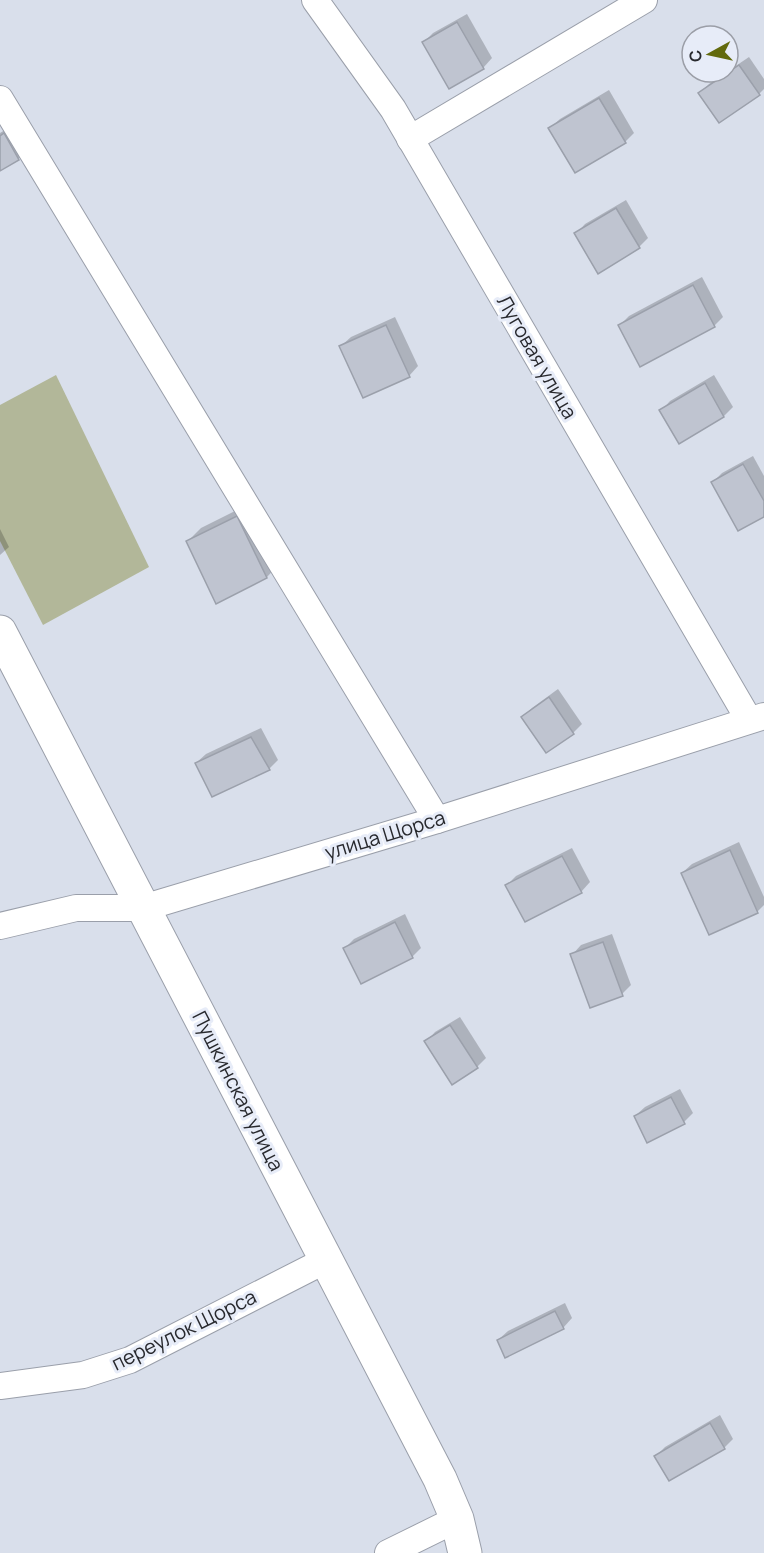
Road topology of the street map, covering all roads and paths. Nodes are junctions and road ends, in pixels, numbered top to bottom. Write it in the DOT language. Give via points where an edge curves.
graph roads {
  1 [pos="315,0"];
  2 [pos="644,0"];
  3 [pos="0,99"];
  4 [pos="410,139"];
  5 [pos="0,632"];
  6 [pos="756,718"];
  7 [pos="437,820"];
  8 [pos="143,908"];
  9 [pos="0,926"];
  10 [pos="326,1260"];
  11 [pos="0,1386"];
  12 [pos="457,1519"];
  13 [pos="388,1553"];
  14 [pos="465,1553"];
  1 -- 4 [label="street, Луговая улица"];
  2 -- 4 [label="street"];
  3 -- 7 [label="street"];
  4 -- 6 [label="street, Луговая улица"];
  5 -- 8 [label="street, Пушкинская улица"];
  6 -- 7 [label="street, улица Щорса"];
  7 -- 8 [label="street, улица Щорса"];
  8 -- 9 [label="street, улица Щорса" via="76,908"];
  8 -- 10 [label="street, Пушкинская улица"];
  10 -- 11 [label="street, переулок Щорса" via="130,1360 83,1375"];
  10 -- 12 [label="street, Пушкинская улица"];
  12 -- 13 [label="street"];
  12 -- 14 [label="street, Пушкинская улица"];
}
